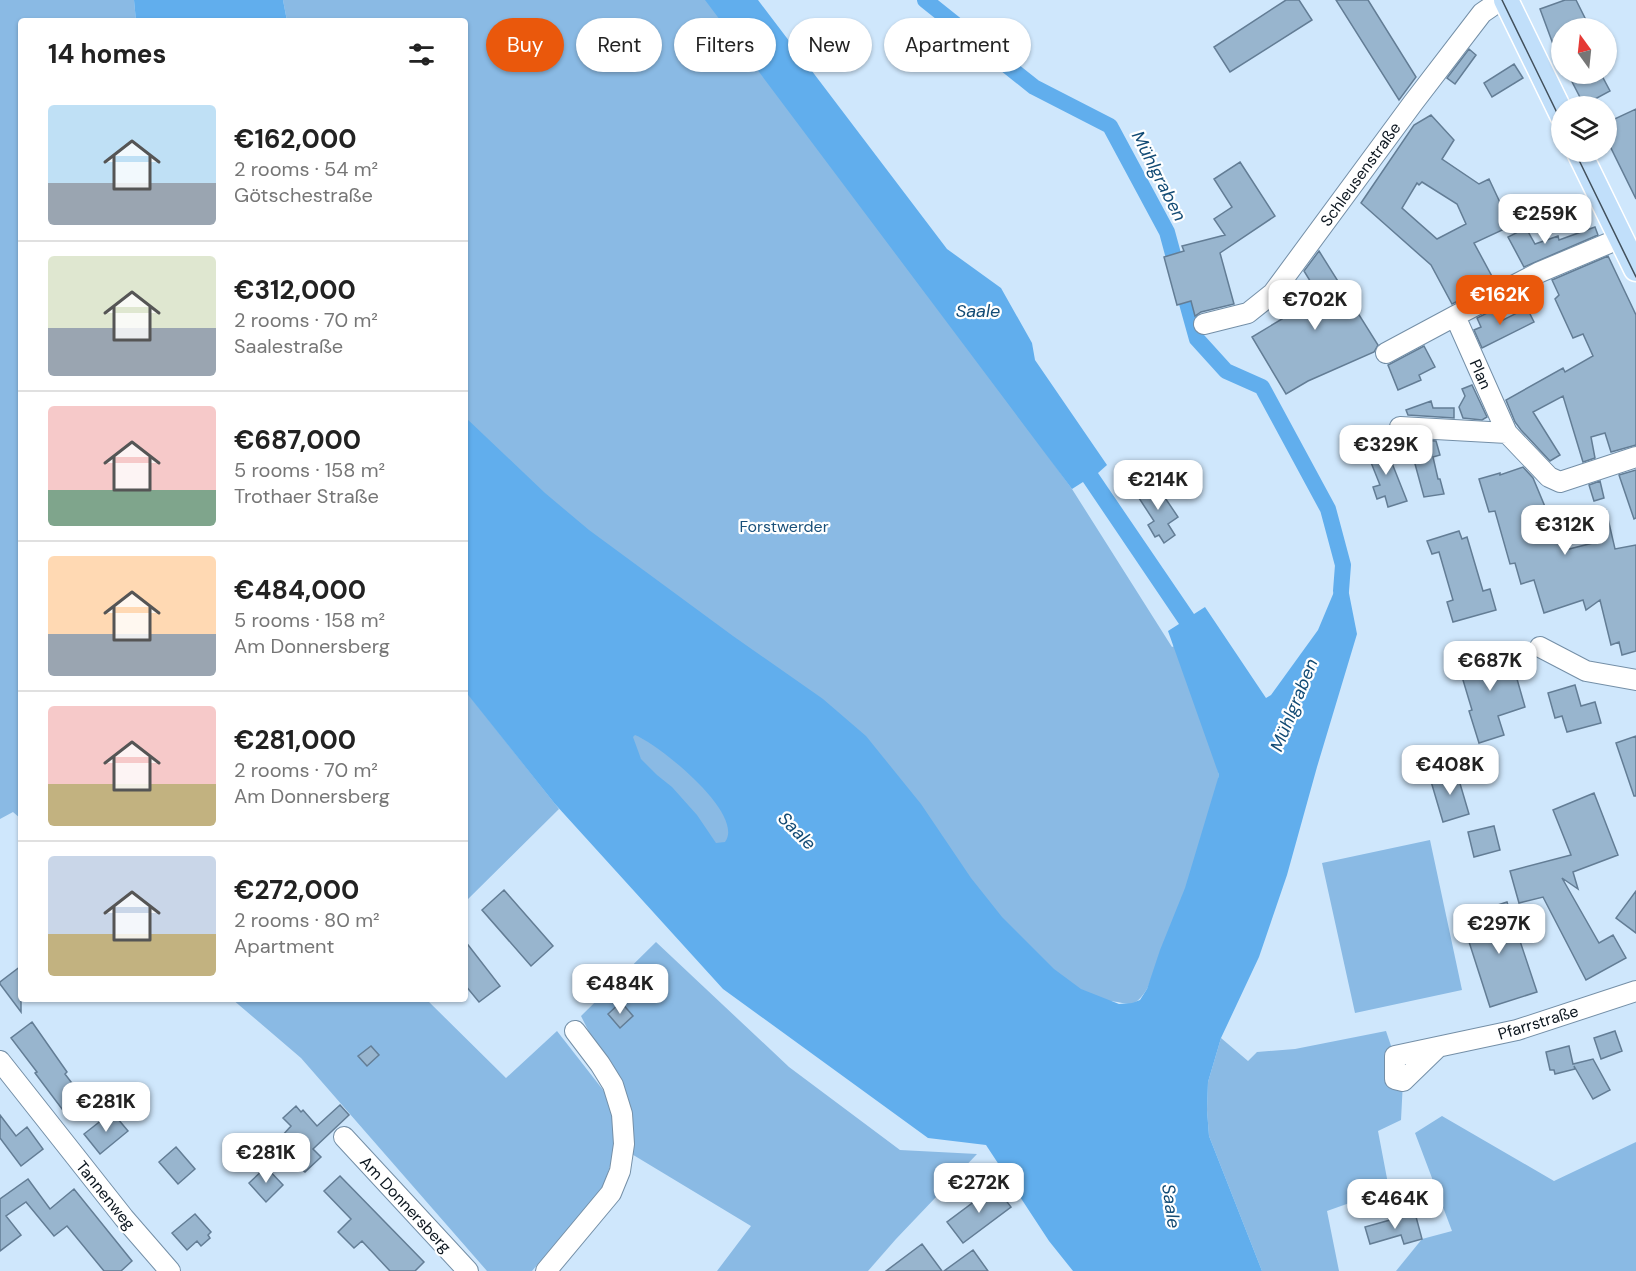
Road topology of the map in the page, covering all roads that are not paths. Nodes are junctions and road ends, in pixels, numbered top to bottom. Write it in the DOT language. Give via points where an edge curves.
graph roads {
  1 [pos="1503,0"];
  2 [pos="1552,96"];
  3 [pos="1584,162"];
  4 [pos="1621,238"];
  5 [pos="1636,269"];
  6 [pos="1455,316"];
  7 [pos="1204,324"];
  8 [pos="1386,353"];
  9 [pos="1400,427"];
  10 [pos="1507,433"];
  11 [pos="1636,457"];
  12 [pos="1540,647"];
  13 [pos="1636,680"];
  14 [pos="1636,991"];
  15 [pos="575,1031"];
  16 [pos="1438,1047"];
  17 [pos="0,1061"];
  18 [pos="344,1137"];
  19 [pos="170,1271"];
  20 [pos="468,1271"];
  21 [pos="546,1271"];
  1 -- 2 [label="main road"];
  1 -- 7 [label="street, Schleusenstraße" via="1482,13 1273,293 1248,313"];
  3 -- 4 [label="main road"];
  4 -- 5 [label="main road"];
  4 -- 6 [label="street" via="1540,272"];
  6 -- 8 [label="street"];
  6 -- 10 [label="street, Plan"];
  9 -- 10 [label="street"];
  10 -- 11 [label="street, Plan" via="1549,477 1560,482"];
  12 -- 13 [label="street" via="1586,671"];
  14 -- 16 [label="street, Pfarrstraße" via="1517,1030"];
  15 -- 21 [label="street" via="613,1085 622,1114 624,1144 620,1171 611,1193"];
  17 -- 19 [label="street, Tannenweg"];
  18 -- 20 [label="street, Am Donnersberg"];
}
